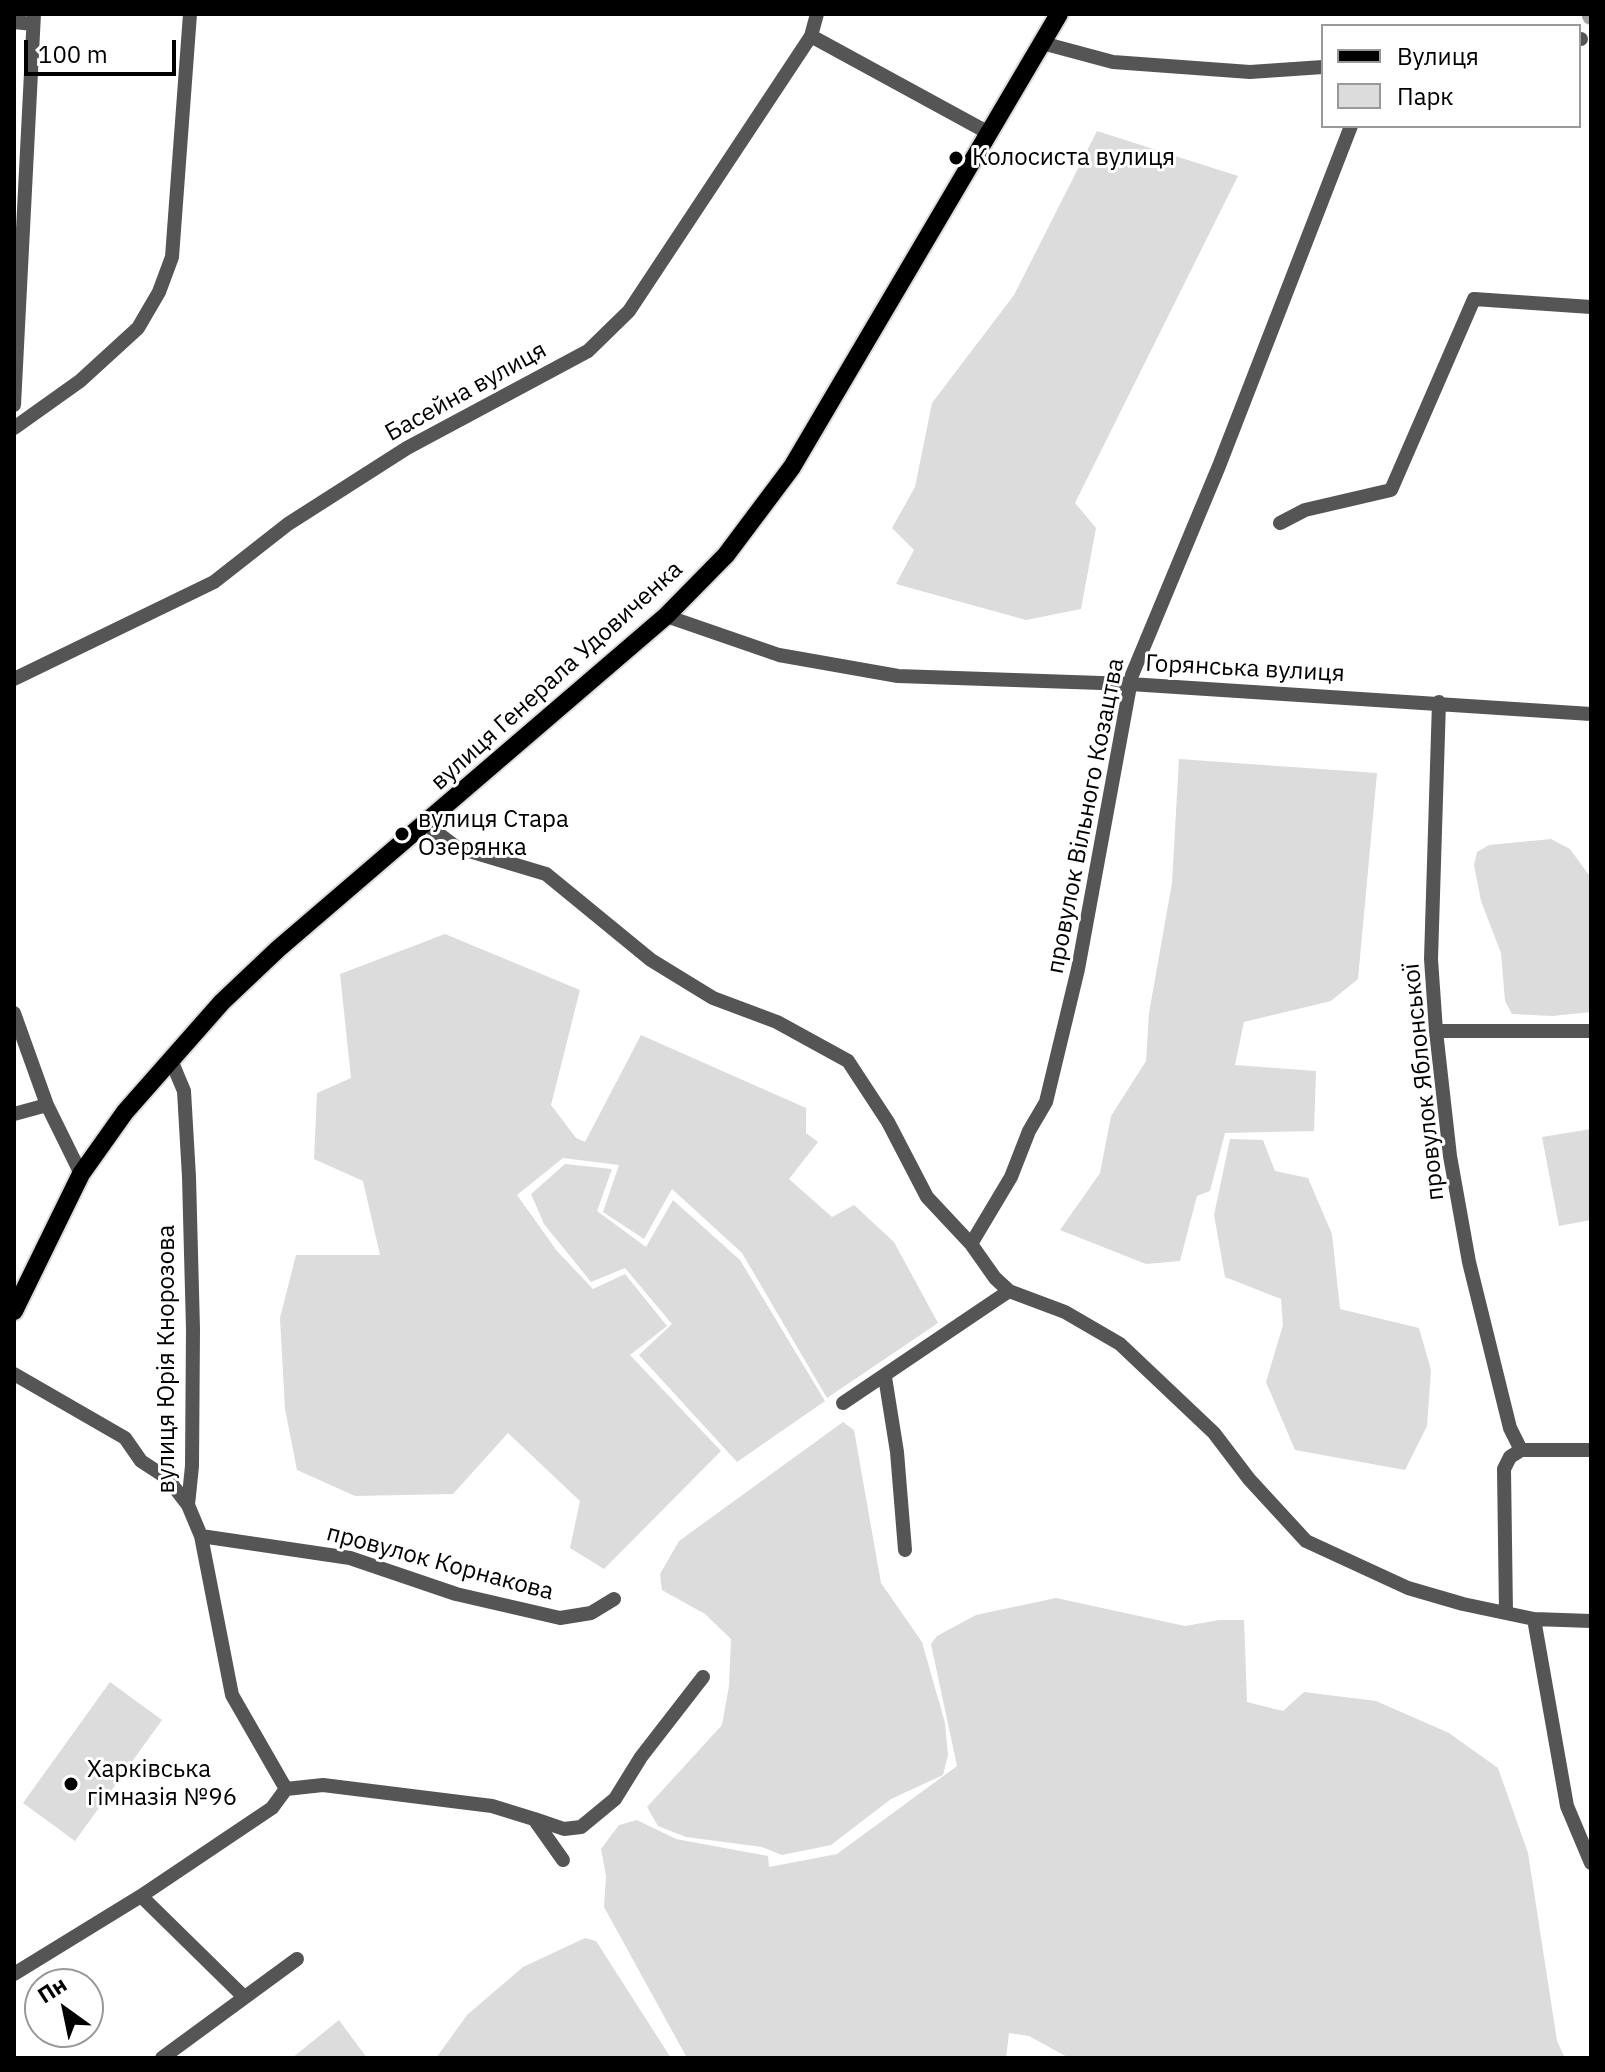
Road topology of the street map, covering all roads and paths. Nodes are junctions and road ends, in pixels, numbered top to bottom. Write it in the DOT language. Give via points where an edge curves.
graph roads {
  1 [pos="190,14"];
  2 [pos="817,14"];
  3 [pos="1059,14"];
  4 [pos="33,19"];
  5 [pos="14,22"];
  6 [pos="811,36"];
  7 [pos="1042,43"];
  8 [pos="1321,67"];
  9 [pos="1350,128"];
  10 [pos="987,132"];
  11 [pos="1591,307"];
  12 [pos="14,405"];
  13 [pos="14,428"];
  14 [pos="1280,523"];
  15 [pos="666,616"];
  16 [pos="14,679"];
  17 [pos="1130,684"];
  18 [pos="1439,702"];
  19 [pos="1591,714"];
  20 [pos="426,824"];
  21 [pos="14,1013"];
  22 [pos="1436,1031"];
  23 [pos="1591,1031"];
  24 [pos="171,1060"];
  25 [pos="47,1105"];
  26 [pos="14,1114"];
  27 [pos="81,1174"];
  28 [pos="971,1244"];
  29 [pos="1009,1291"];
  30 [pos="14,1311"];
  31 [pos="14,1374"];
  32 [pos="885,1377"];
  33 [pos="843,1403"];
  34 [pos="1521,1450"];
  35 [pos="1591,1450"];
  36 [pos="188,1505"];
  37 [pos="201,1536"];
  38 [pos="905,1550"];
  39 [pos="614,1599"];
  40 [pos="1506,1613"];
  41 [pos="1534,1619"];
  42 [pos="1591,1621"];
  43 [pos="703,1677"];
  44 [pos="286,1789"];
  45 [pos="534,1819"];
  46 [pos="563,1860"];
  47 [pos="1591,1863"];
  48 [pos="141,1896"];
  49 [pos="297,1959"];
  50 [pos="14,1974"];
  51 [pos="243,1996"];
  52 [pos="162,2058"];
  1 -- 13 [label="street" via="172,257 159,292 138,328 80,381"];
  2 -- 6 [label="street, Басейна вулиця"];
  3 -- 7 [label="main road, вулиця Генерала Удовиченка"];
  4 -- 5 [label="street"];
  4 -- 12 [label="street"];
  6 -- 10 [label="street"];
  6 -- 16 [label="street, Басейна вулиця" via="629,311 588,351 407,448 288,524 214,582"];
  7 -- 8 [label="street" via="1113,62 1250,72"];
  7 -- 10 [label="main road, вулиця Генерала Удовиченка"];
  9 -- 17 [label="street, провулок Вільного Козацтва"];
  10 -- 15 [label="main road, вулиця Генерала Удовиченка" via="792,467 726,555"];
  11 -- 14 [label="street" via="1474,299 1391,490 1305,510"];
  15 -- 17 [label="street, Горянська вулиця" via="779,655 898,676"];
  15 -- 20 [label="main road, вулиця Генерала Удовиченка"];
  17 -- 18 [label="street, Горянська вулиця"];
  17 -- 28 [label="street, провулок Вільного Козацтва" via="1078,969 1046,1102 1011,1177"];
  18 -- 19 [label="street, Горянська вулиця"];
  18 -- 22 [label="street, провулок Яблонської" via="1431,959"];
  20 -- 24 [label="main road, вулиця Генерала Удовиченка" via="278,949"];
  20 -- 28 [label="street" via="456,847 546,874 651,960 713,998 777,1022 848,1061 927,1197"];
  21 -- 25 [label="street"];
  22 -- 23 [label="street"];
  22 -- 34 [label="street, провулок Яблонської" via="1469,1262 1510,1428"];
  24 -- 27 [label="main road, вулиця Генерала Удовиченка"];
  24 -- 36 [label="street, вулиця Юрія Кнорозова" via="184,1091 189,1177 193,1329"];
  25 -- 26 [label="street"];
  25 -- 27 [label="street"];
  27 -- 30 [label="main road, вулиця Генерала Удовиченка"];
  28 -- 29 [label="street"];
  29 -- 32 [label="street"];
  29 -- 40 [label="street" via="1065,1312 1120,1344 1214,1433 1306,1541 1408,1588"];
  31 -- 36 [label="street" via="125,1438 141,1461 167,1478"];
  32 -- 33 [label="street"];
  32 -- 38 [label="street"];
  34 -- 35 [label="street"];
  34 -- 40 [label="street" via="1504,1469"];
  36 -- 37 [label="street, вулиця Юрія Кнорозова"];
  37 -- 39 [label="street, провулок Корнакова" via="350,1558 456,1594 560,1618 591,1613"];
  37 -- 44 [label="street, вулиця Юрія Кнорозова" via="232,1695"];
  40 -- 41 [label="street"];
  41 -- 42 [label="street"];
  41 -- 47 [label="street" via="1567,1806"];
  43 -- 45 [label="street" via="615,1799 581,1827 564,1829"];
  44 -- 45 [label="street" via="323,1785 492,1806"];
  44 -- 48 [label="street" via="272,1808"];
  45 -- 46 [label="street"];
  48 -- 50 [label="street"];
  48 -- 51 [label="street"];
  49 -- 51 [label="street"];
  51 -- 52 [label="street"];
}
